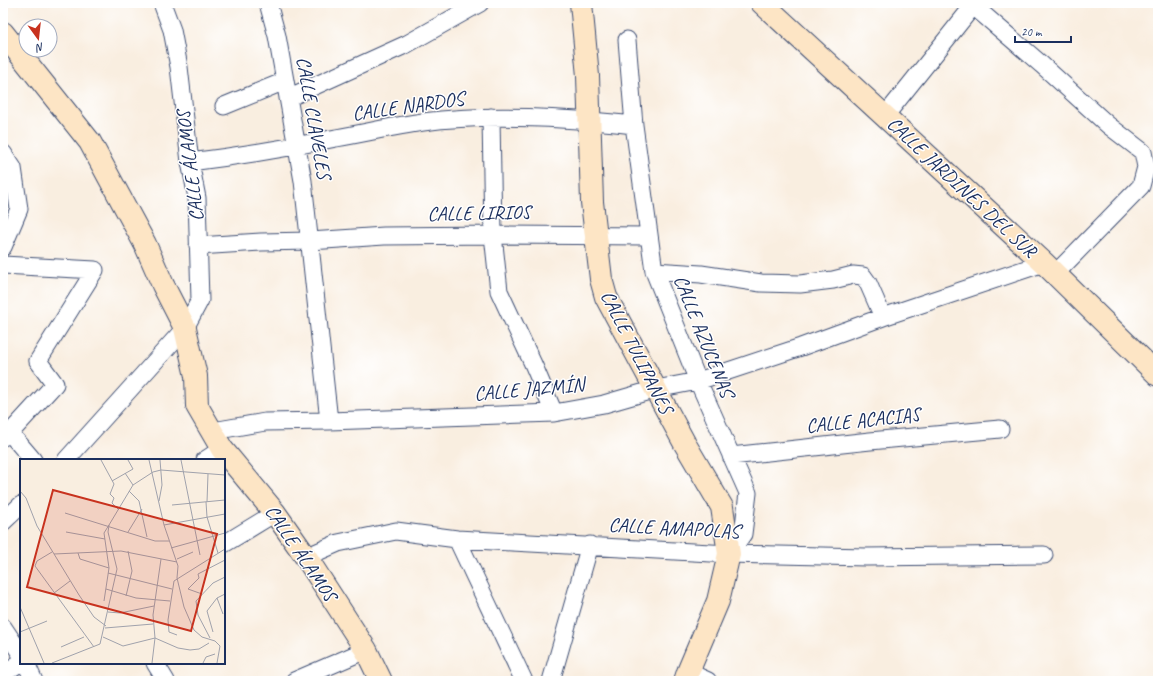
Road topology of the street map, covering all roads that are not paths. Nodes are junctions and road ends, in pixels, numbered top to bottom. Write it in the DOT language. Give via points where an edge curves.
graph roads {
  1 [pos="162,3"];
  2 [pos="268,3"];
  3 [pos="480,3"];
  4 [pos="582,3"];
  5 [pos="762,3"];
  6 [pos="972,4"];
  7 [pos="3,33"];
  8 [pos="627,40"];
  9 [pos="285,81"];
  10 [pos="288,98"];
  11 [pos="224,106"];
  12 [pos="885,116"];
  13 [pos="491,117"];
  14 [pos="590,120"];
  15 [pos="634,125"];
  16 [pos="297,146"];
  17 [pos="3,153"];
  18 [pos="190,162"];
  19 [pos="493,235"];
  20 [pos="596,235"];
  21 [pos="648,236"];
  22 [pos="310,241"];
  23 [pos="198,246"];
  24 [pos="3,247"];
  25 [pos="3,265"];
  26 [pos="1050,268"];
  27 [pos="654,271"];
  28 [pos="883,317"];
  29 [pos="185,328"];
  30 [pos="1158,375"];
  31 [pos="698,381"];
  32 [pos="656,389"];
  33 [pos="554,414"];
  34 [pos="329,422"];
  35 [pos="1000,429"];
  36 [pos="6,435"];
  37 [pos="213,447"];
  38 [pos="731,456"];
  39 [pos="33,459"];
  40 [pos="67,459"];
  41 [pos="224,459"];
  42 [pos="225,460"];
  43 [pos="20,506"];
  44 [pos="275,513"];
  45 [pos="3,522"];
  46 [pos="457,539"];
  47 [pos="225,543"];
  48 [pos="590,545"];
  49 [pos="729,554"];
  50 [pos="1044,555"];
  51 [pos="306,557"];
  52 [pos="3,627"];
  53 [pos="366,650"];
  54 [pos="20,652"];
  55 [pos="20,663"];
  56 [pos="26,664"];
  57 [pos="157,664"];
  58 [pos="3,674"];
  59 [pos="687,676"];
  60 [pos="34,681"];
  61 [pos="166,681"];
  62 [pos="294,681"];
  63 [pos="381,681"];
  64 [pos="524,681"];
  65 [pos="551,681"];
  66 [pos="708,681"];
  1 -- 18 [label="street, CALLE ÁLAMOS" via="174,38"];
  2 -- 9 [label="street, CALLE CLAVELES"];
  3 -- 10 [label="street" via="407,44"];
  4 -- 14 [label="main road, CALLE TULIPANES"];
  5 -- 12 [label="main road, CALLE JARDINES DEL SUR"];
  6 -- 12 [label="street"];
  6 -- 26 [label="street" via="1108,125 1143,152 1146,167 1142,186"];
  7 -- 29 [label="main road, CALLE ÁLAMOS" via="90,142 145,244"];
  8 -- 15 [label="street, CALLE AZUCENAS"];
  9 -- 10 [label="street, CALLE CLAVELES"];
  9 -- 11 [label="street"];
  10 -- 16 [label="street, CALLE CLAVELES"];
  12 -- 26 [label="main road, CALLE JARDINES DEL SUR"];
  13 -- 14 [label="street, CALLE NARDOS"];
  13 -- 16 [label="street, CALLE NARDOS" via="423,122"];
  13 -- 19 [label="street"];
  14 -- 15 [label="street, CALLE NARDOS"];
  14 -- 20 [label="main road, CALLE TULIPANES" via="592,202"];
  15 -- 21 [label="street, CALLE AZUCENAS"];
  16 -- 18 [label="street, CALLE NARDOS"];
  16 -- 22 [label="street, CALLE CLAVELES"];
  17 -- 24 [label="street" via="13,168 19,209"];
  18 -- 23 [label="street, CALLE ÁLAMOS" via="197,198"];
  19 -- 20 [label="street, CALLE LIRIOS"];
  19 -- 22 [label="street, CALLE LIRIOS" via="384,236"];
  19 -- 33 [label="street" via="499,291"];
  20 -- 21 [label="street, CALLE LIRIOS"];
  20 -- 32 [label="main road, CALLE TULIPANES" via="601,279 606,297"];
  21 -- 27 [label="street, CALLE AZUCENAS"];
  22 -- 23 [label="street, CALLE LIRIOS"];
  22 -- 34 [label="street, CALLE CLAVELES"];
  23 -- 29 [label="street, CALLE ÁLAMOS" via="200,300"];
  25 -- 36 [label="street" via="96,270 38,361 55,384"];
  26 -- 28 [label="street, CALLE JAZMÍN"];
  26 -- 30 [label="main road, CALLE JARDINES DEL SUR"];
  27 -- 28 [label="street" via="701,274 761,283 800,284 853,275 863,276"];
  27 -- 31 [label="street, CALLE AZUCENAS"];
  28 -- 31 [label="street, CALLE JAZMÍN"];
  29 -- 37 [label="main road, CALLE ÁLAMOS" via="196,376 197,406"];
  29 -- 40 [label="street, CALLE ÁLAMOS"];
  31 -- 32 [label="street, CALLE JAZMÍN"];
  31 -- 38 [label="street, CALLE AZUCENAS"];
  32 -- 33 [label="street, CALLE JAZMÍN" via="604,404"];
  32 -- 49 [label="main road, CALLE TULIPANES" via="722,507"];
  33 -- 34 [label="street, CALLE JAZMÍN"];
  34 -- 37 [label="street, CALLE JAZMÍN" via="265,422"];
  35 -- 38 [label="street, CALLE ACACIAS"];
  36 -- 39 [label="street"];
  37 -- 41 [label="main road, CALLE ÁLAMOS"];
  38 -- 49 [label="street, CALLE AZUCENAS" via="748,493 743,534"];
  42 -- 44 [label="main road, CALLE ÁLAMOS"];
  43 -- 45 [label="street"];
  44 -- 47 [label="street"];
  44 -- 51 [label="main road, CALLE ÁLAMOS"];
  46 -- 48 [label="street, CALLE AMAPOLAS"];
  46 -- 51 [label="street, CALLE AMAPOLAS" via="396,531 338,543"];
  46 -- 64 [label="street"];
  48 -- 49 [label="street, CALLE AMAPOLAS"];
  48 -- 65 [label="street"];
  49 -- 50 [label="street, CALLE AMAPOLAS" via="866,557"];
  49 -- 59 [label="main road, CALLE TULIPANES" via="718,601"];
  51 -- 53 [label="main road, CALLE ÁLAMOS"];
  52 -- 54 [label="street"];
  53 -- 62 [label="street"];
  53 -- 63 [label="main road, CALLE ÁLAMOS"];
  55 -- 58 [label="street"];
  56 -- 60 [label="street"];
  57 -- 61 [label="street"];
  59 -- 66 [label="street"];
}
